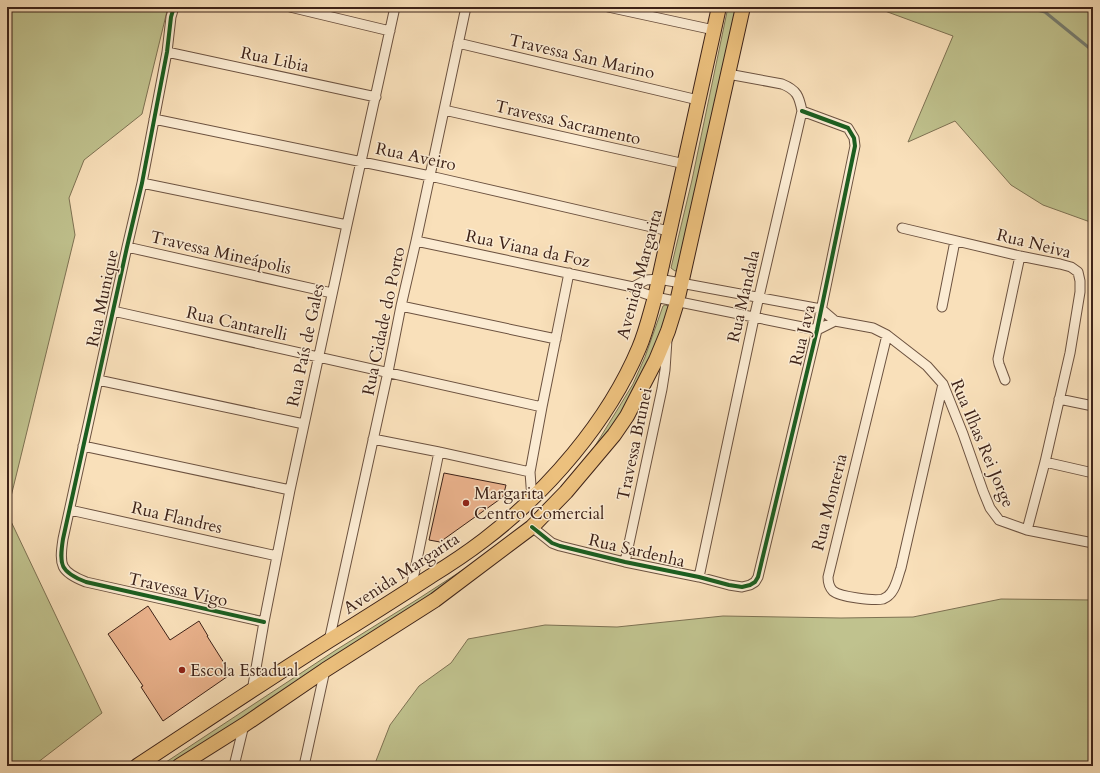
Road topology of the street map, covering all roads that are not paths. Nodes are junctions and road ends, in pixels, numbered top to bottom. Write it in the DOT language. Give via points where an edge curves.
graph roads {
  1 [pos="174,7"];
  2 [pos="290,7"];
  3 [pos="395,7"];
  4 [pos="466,7"];
  5 [pos="608,7"];
  6 [pos="719,7"];
  7 [pos="743,7"];
  8 [pos="714,30"];
  9 [pos="390,31"];
  10 [pos="458,43"];
  11 [pos="167,52"];
  12 [pos="728,74"];
  13 [pos="376,97"];
  14 [pos="698,100"];
  15 [pos="444,110"];
  16 [pos="802,111"];
  17 [pos="154,119"];
  18 [pos="362,161"];
  19 [pos="685,164"];
  20 [pos="430,176"];
  21 [pos="142,183"];
  22 [pos="347,225"];
  23 [pos="902,228"];
  24 [pos="669,231"];
  25 [pos="416,241"];
  26 [pos="955,241"];
  27 [pos="127,247"];
  28 [pos="1020,256"];
  29 [pos="569,273"];
  30 [pos="659,280"];
  31 [pos="681,284"];
  32 [pos="633,287"];
  33 [pos="332,293"];
  34 [pos="655,297"];
  35 [pos="759,297"];
  36 [pos="677,302"];
  37 [pos="401,306"];
  38 [pos="942,307"];
  39 [pos="821,309"];
  40 [pos="113,311"];
  41 [pos="754,318"];
  42 [pos="835,321"];
  43 [pos="816,330"];
  44 [pos="668,331"];
  45 [pos="887,335"];
  46 [pos="556,339"];
  47 [pos="318,357"];
  48 [pos="388,372"];
  49 [pos="98,380"];
  50 [pos="1005,380"];
  51 [pos="943,384"];
  52 [pos="1059,399"];
  53 [pos="1093,406"];
  54 [pos="542,407"];
  55 [pos="304,424"];
  56 [pos="373,439"];
  57 [pos="83,446"];
  58 [pos="439,452"];
  59 [pos="1045,462"];
  60 [pos="530,472"];
  61 [pos="1093,473"];
  62 [pos="290,490"];
  63 [pos="532,499"];
  64 [pos="70,510"];
  65 [pos="532,527"];
  66 [pos="1027,530"];
  67 [pos="1093,543"];
  68 [pos="277,556"];
  69 [pos="625,562"];
  70 [pos="699,578"];
  71 [pos="86,582"];
  72 [pos="742,587"];
  73 [pos="410,589"];
  74 [pos="264,622"];
  75 [pos="329,641"];
  76 [pos="325,670"];
  77 [pos="252,691"];
  78 [pos="244,724"];
  79 [pos="137,766"];
  80 [pos="179,766"];
  81 [pos="234,766"];
  82 [pos="304,766"];
  1 -- 11 [label="street, Rua Munique"];
  2 -- 9 [label="street"];
  3 -- 9 [label="street, Rua País de Gales"];
  4 -- 10 [label="street, Rua Cidade do Porto"];
  5 -- 8 [label="street"];
  6 -- 8 [label="main road, Avenida Margarita"];
  7 -- 12 [label="main road"];
  8 -- 14 [label="main road, Avenida Margarita"];
  9 -- 13 [label="street, Rua País de Gales"];
  10 -- 14 [label="street, Travessa San Marino"];
  10 -- 15 [label="street, Rua Cidade do Porto"];
  11 -- 13 [label="street, Rua Libia"];
  11 -- 17 [label="street, Rua Munique"];
  12 -- 16 [label="street" via="790,87 800,100"];
  12 -- 31 [label="main road"];
  13 -- 18 [label="street, Rua País de Gales"];
  14 -- 19 [label="main road, Avenida Margarita"];
  15 -- 19 [label="street, Travessa Sacramento"];
  15 -- 20 [label="street, Rua Cidade do Porto"];
  16 -- 35 [label="street, Rua Mandala"];
  16 -- 39 [label="street, Rua Java" via="848,128 855,146"];
  17 -- 18 [label="street, Rua Aveiro"];
  17 -- 21 [label="street, Rua Munique"];
  18 -- 20 [label="street, Rua Aveiro"];
  18 -- 22 [label="street, Rua País de Gales"];
  19 -- 24 [label="main road, Avenida Margarita"];
  20 -- 24 [label="street, Rua Aveiro"];
  20 -- 25 [label="street, Rua Cidade do Porto"];
  21 -- 22 [label="street"];
  21 -- 27 [label="street, Rua Munique"];
  22 -- 33 [label="street, Rua País de Gales"];
  23 -- 26 [label="street, Rua Neiva"];
  24 -- 30 [label="main road, Avenida Margarita"];
  25 -- 29 [label="street, Rua Viana da Foz"];
  25 -- 37 [label="street, Rua Cidade do Porto"];
  26 -- 28 [label="street, Rua Neiva"];
  26 -- 38 [label="street"];
  27 -- 33 [label="street, Travessa Mineápolis"];
  27 -- 40 [label="street, Rua Munique"];
  28 -- 50 [label="street" via="998,359"];
  28 -- 52 [label="street, Rua Neiva" via="1071,267 1078,272 1080,292"];
  29 -- 32 [label="street, Rua Viana da Foz"];
  29 -- 46 [label="street"];
  30 -- 31 [label="street"];
  30 -- 32 [label="street" via="646,280"];
  30 -- 34 [label="main road, Avenida Margarita"];
  31 -- 35 [label="street"];
  31 -- 36 [label="main road"];
  32 -- 34 [label="street, Rua Viana da Foz"];
  33 -- 47 [label="street, Rua País de Gales"];
  34 -- 36 [label="street"];
  34 -- 63 [label="main road, Avenida Margarita" via="640,347 606,411"];
  35 -- 39 [label="street"];
  35 -- 41 [label="street, Rua Mandala"];
  36 -- 41 [label="street"];
  36 -- 44 [label="main road"];
  37 -- 46 [label="street"];
  37 -- 48 [label="street, Rua Cidade do Porto"];
  39 -- 42 [label="street"];
  39 -- 43 [label="street, Rua Java"];
  40 -- 47 [label="street, Rua Cantarelli"];
  40 -- 49 [label="street, Rua Munique"];
  41 -- 43 [label="street"];
  41 -- 70 [label="street, Rua Mandala"];
  42 -- 43 [label="street"];
  42 -- 45 [label="street, Rua Ilhas Rei Jorge" via="873,328"];
  43 -- 72 [label="street, Rua Java" via="758,577 755,582"];
  44 -- 65 [label="main road" via="627,416 614,435 566,492"];
  44 -- 69 [label="street, Travessa Brunei" via="662,389"];
  45 -- 51 [label="street, Rua Ilhas Rei Jorge" via="927,366"];
  45 -- 51 [label="street, Rua Monteria" via="828,577 829,586 839,595 882,599 894,589"];
  46 -- 54 [label="street"];
  47 -- 48 [label="street, Rua Cantarelli"];
  47 -- 55 [label="street, Rua País de Gales"];
  48 -- 54 [label="street, Rua Cantarelli"];
  48 -- 56 [label="street, Rua Cidade do Porto"];
  49 -- 55 [label="street"];
  49 -- 57 [label="street, Rua Munique"];
  51 -- 66 [label="street, Rua Ilhas Rei Jorge" via="990,508 999,520"];
  52 -- 53 [label="street"];
  52 -- 59 [label="street"];
  54 -- 60 [label="street"];
  55 -- 62 [label="street, Rua País de Gales"];
  56 -- 58 [label="street"];
  56 -- 75 [label="street, Rua Cidade do Porto"];
  57 -- 62 [label="street"];
  57 -- 64 [label="street, Rua Munique"];
  58 -- 60 [label="street"];
  58 -- 73 [label="street"];
  59 -- 61 [label="street"];
  59 -- 66 [label="street"];
  60 -- 63 [label="street"];
  62 -- 68 [label="street, Rua País de Gales"];
  63 -- 73 [label="main road, Avenida Margarita" via="482,541"];
  64 -- 68 [label="street, Rua Flandres"];
  64 -- 71 [label="street, Rua Munique" via="61,555 63,568 69,574"];
  65 -- 69 [label="street, Rua Sardenha" via="552,543"];
  65 -- 76 [label="main road" via="435,600"];
  66 -- 67 [label="street, Rua Ilhas Rei Jorge"];
  68 -- 74 [label="street, Rua País de Gales"];
  69 -- 70 [label="street, Rua Sardenha"];
  70 -- 72 [label="street, Rua Sardenha"];
  71 -- 74 [label="street, Travessa Vigo"];
  73 -- 75 [label="main road, Avenida Margarita"];
  74 -- 77 [label="street, Rua País de Gales"];
  75 -- 77 [label="main road, Avenida Margarita"];
  76 -- 78 [label="main road"];
  76 -- 82 [label="street"];
  77 -- 79 [label="main road, Avenida Margarita"];
  78 -- 80 [label="main road"];
  78 -- 81 [label="street"];
}
